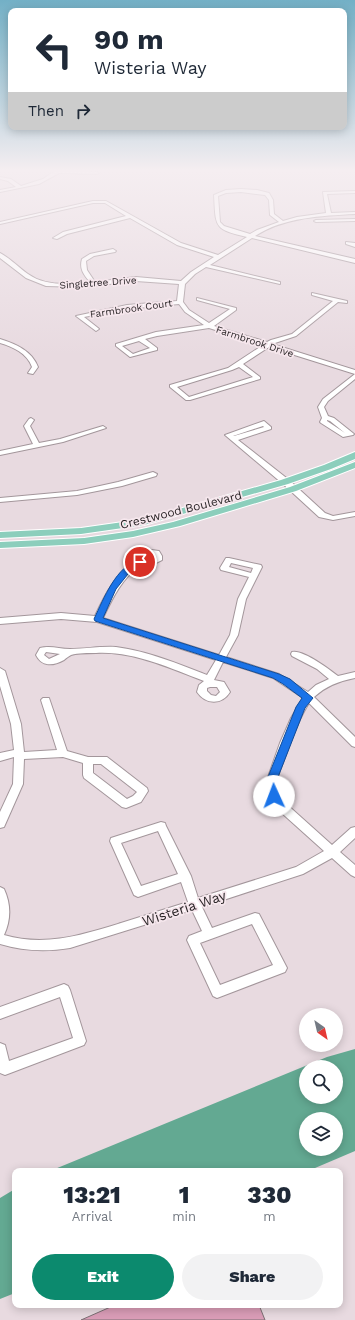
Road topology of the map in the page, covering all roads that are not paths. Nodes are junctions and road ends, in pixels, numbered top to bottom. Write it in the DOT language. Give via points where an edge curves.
graph roads {
  1 [pos="70,232"];
  2 [pos="158,232"];
  3 [pos="234,232"];
  4 [pos="261,232"];
  5 [pos="251,236"];
  6 [pos="55,238"];
  7 [pos="348,243"];
  8 [pos="355,245"];
  9 [pos="113,251"];
  10 [pos="0,255"];
  11 [pos="355,255"];
  12 [pos="218,257"];
  13 [pos="348,260"];
  14 [pos="355,261"];
  15 [pos="206,265"];
  16 [pos="182,282"];
  17 [pos="278,283"];
  18 [pos="94,284"];
  19 [pos="314,294"];
  20 [pos="199,299"];
  21 [pos="337,300"];
  22 [pos="180,302"];
  23 [pos="345,302"];
  24 [pos="208,326"];
  25 [pos="96,329"];
  26 [pos="141,339"];
  27 [pos="0,341"];
  28 [pos="267,345"];
  29 [pos="239,364"];
  30 [pos="355,372"];
  31 [pos="31,373"];
  32 [pos="355,376"];
  33 [pos="325,418"];
  34 [pos="31,420"];
  35 [pos="102,428"];
  36 [pos="233,439"];
  37 [pos="37,446"];
  38 [pos="0,453"];
  39 [pos="355,455"];
  40 [pos="355,465"];
  41 [pos="153,474"];
  42 [pos="290,486"];
  43 [pos="0,500"];
  44 [pos="355,514"];
  45 [pos="0,535"];
  46 [pos="0,546"];
  47 [pos="140,562"];
  48 [pos="254,576"];
  49 [pos="98,619"];
  50 [pos="0,621"];
  51 [pos="68,652"];
  52 [pos="295,654"];
  53 [pos="222,658"];
  54 [pos="0,671"];
  55 [pos="355,675"];
  56 [pos="336,679"];
  57 [pos="308,698"];
  58 [pos="46,700"];
  59 [pos="355,742"];
  60 [pos="62,753"];
  61 [pos="18,754"];
  62 [pos="0,757"];
  63 [pos="88,761"];
  64 [pos="0,824"];
  65 [pos="355,830"];
  66 [pos="331,852"];
  67 [pos="355,872"];
  68 [pos="185,876"];
  69 [pos="0,892"];
  70 [pos="195,905"];
  71 [pos="0,932"];
  72 [pos="209,934"];
  73 [pos="0,939"];
  74 [pos="0,1013"];
  75 [pos="0,1049"];
  1 -- 6 [label="street"];
  2 -- 12 [label="street" via="179,244"];
  3 -- 5 [label="street"];
  4 -- 5 [label="street"];
  5 -- 12 [label="street"];
  5 -- 13 [label="street"];
  7 -- 8 [label="street"];
  9 -- 18 [label="street" via="92,255 84,260 84,270"];
  10 -- 18 [label="street, Singletree Drive" via="36,281 70,286"];
  11 -- 13 [label="street"];
  12 -- 15 [label="street"];
  13 -- 14 [label="street"];
  15 -- 16 [label="street"];
  15 -- 17 [label="street"];
  16 -- 18 [label="street, Singletree Drive" via="136,279"];
  16 -- 22 [label="street"];
  19 -- 21 [label="street"];
  20 -- 24 [label="street" via="234,308"];
  21 -- 23 [label="street"];
  21 -- 28 [label="street" via="294,335 277,339"];
  22 -- 24 [label="street, Farmbrook Drive" via="187,311"];
  22 -- 25 [label="street, Farmbrook Court" via="127,307 80,316"];
  24 -- 26 [label="street" via="196,330 156,334"];
  24 -- 28 [label="street, Farmbrook Drive"];
  26 -- 26 [label="street" via="129,342 118,345 132,356 155,349"];
  27 -- 31 [label="street" via="30,357 35,367"];
  28 -- 29 [label="street"];
  28 -- 30 [label="street, Farmbrook Drive"];
  29 -- 29 [label="street" via="230,369 172,386 188,399 258,378"];
  32 -- 33 [label="street" via="323,402"];
  34 -- 37 [label="street" via="27,426"];
  35 -- 37 [label="street" via="82,436"];
  36 -- 36 [label="street" via="228,435 264,423 269,427"];
  36 -- 42 [label="street"];
  37 -- 38 [label="street"];
  39 -- 42 [label="main road, Crestwood Boulevard"];
  40 -- 42 [label="main road, Crestwood Boulevard"];
  41 -- 43 [label="street" via="77,493"];
  42 -- 44 [label="street" via="327,518"];
  42 -- 45 [label="main road, Crestwood Boulevard" via="130,525 79,532"];
  42 -- 46 [label="main road, Crestwood Boulevard" via="176,524 132,534 84,541"];
  47 -- 49 [label="street" via="125,573 112,588"];
  48 -- 53 [label="street" via="242,599 234,635"];
  49 -- 50 [label="street" via="61,616"];
  49 -- 53 [label="street"];
  51 -- 53 [label="street" via="95,649 122,651 161,662 208,681"];
  52 -- 56 [label="street"];
  53 -- 57 [label="street" via="276,676"];
  54 -- 61 [label="street" via="16,724"];
  55 -- 56 [label="street"];
  56 -- 57 [label="street" via="314,691"];
  57 -- 59 [label="street"];
  57 -- 66 [label="street" via="295,721 273,777 272,789 279,804"];
  58 -- 60 [label="street"];
  60 -- 61 [label="street"];
  60 -- 63 [label="street"];
  61 -- 62 [label="street"];
  61 -- 64 [label="street" via="18,784"];
  63 -- 63 [label="street" via="102,760 142,791 137,799 126,804 88,775"];
  65 -- 66 [label="street, Wisteria Way"];
  66 -- 67 [label="street"];
  66 -- 70 [label="street, Wisteria Way" via="299,871"];
  68 -- 68 [label="street" via="161,826 116,841 138,892"];
  68 -- 70 [label="street"];
  69 -- 71 [label="street" via="5,918"];
  70 -- 72 [label="street"];
  70 -- 73 [label="street, Wisteria Way" via="62,945 35,946"];
  72 -- 72 [label="street" via="193,940 217,992 281,968 255,918"];
  74 -- 75 [label="street" via="64,990 80,1041 5,1069"];
}
